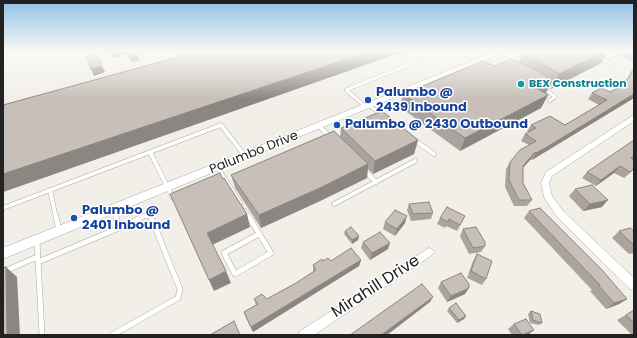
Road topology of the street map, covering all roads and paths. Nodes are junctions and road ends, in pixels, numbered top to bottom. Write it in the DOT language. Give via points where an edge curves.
graph roads {
  1 [pos="403,67"];
  2 [pos="472,67"];
  3 [pos="538,84"];
  4 [pos="549,101"];
  5 [pos="368,106"];
  6 [pos="634,118"];
  7 [pos="389,120"];
  8 [pos="319,126"];
  9 [pos="338,135"];
  10 [pos="408,135"];
  11 [pos="331,138"];
  12 [pos="324,141"];
  13 [pos="150,152"];
  14 [pos="434,154"];
  15 [pos="246,156"];
  16 [pos="415,162"];
  17 [pos="359,166"];
  18 [pos="218,168"];
  19 [pos="227,181"];
  20 [pos="376,182"];
  21 [pos="220,184"];
  22 [pos="167,188"];
  23 [pos="50,190"];
  24 [pos="179,201"];
  25 [pos="334,204"];
  26 [pos="3,208"];
  27 [pos="114,210"];
  28 [pos="119,228"];
  29 [pos="59,232"];
  30 [pos="259,234"];
  31 [pos="37,241"];
  32 [pos="429,252"];
  33 [pos="3,254"];
  34 [pos="38,260"];
  35 [pos="3,272"];
  36 [pos="634,285"];
  37 [pos="42,335"];
  38 [pos="112,335"];
  39 [pos="304,335"];
  1 -- 5 [label="lane" via="346,90"];
  2 -- 5 [label="street, Palumbo Drive"];
  3 -- 4 [label="lane" via="554,94 555,97"];
  5 -- 7 [label="lane"];
  5 -- 8 [label="street, Palumbo Drive"];
  6 -- 36 [label="street" via="549,174 544,184 548,197 560,214"];
  8 -- 11 [label="lane"];
  8 -- 15 [label="street, Palumbo Drive"];
  9 -- 11 [label="lane"];
  10 -- 14 [label="lane"];
  11 -- 12 [label="lane"];
  13 -- 15 [label="lane" via="221,125"];
  13 -- 22 [label="lane"];
  13 -- 23 [label="lane"];
  15 -- 18 [label="street, Palumbo Drive"];
  16 -- 20 [label="lane"];
  17 -- 20 [label="lane"];
  18 -- 19 [label="lane"];
  18 -- 22 [label="street, Palumbo Drive"];
  19 -- 21 [label="lane"];
  19 -- 30 [label="lane"];
  20 -- 25 [label="lane"];
  22 -- 24 [label="lane" via="172,197"];
  22 -- 27 [label="street, Palumbo Drive"];
  23 -- 26 [label="lane"];
  23 -- 29 [label="lane"];
  27 -- 28 [label="lane"];
  27 -- 29 [label="street, Palumbo Drive"];
  28 -- 34 [label="lane"];
  28 -- 38 [label="lane" via="144,216 151,216 180,289 178,298"];
  29 -- 31 [label="street, Palumbo Drive"];
  30 -- 30 [label="lane" via="271,253 235,274 224,253"];
  31 -- 33 [label="street, Palumbo Drive"];
  31 -- 34 [label="lane"];
  32 -- 39 [label="street, Mirahill Drive"];
  34 -- 35 [label="lane"];
  34 -- 37 [label="lane"];
}
